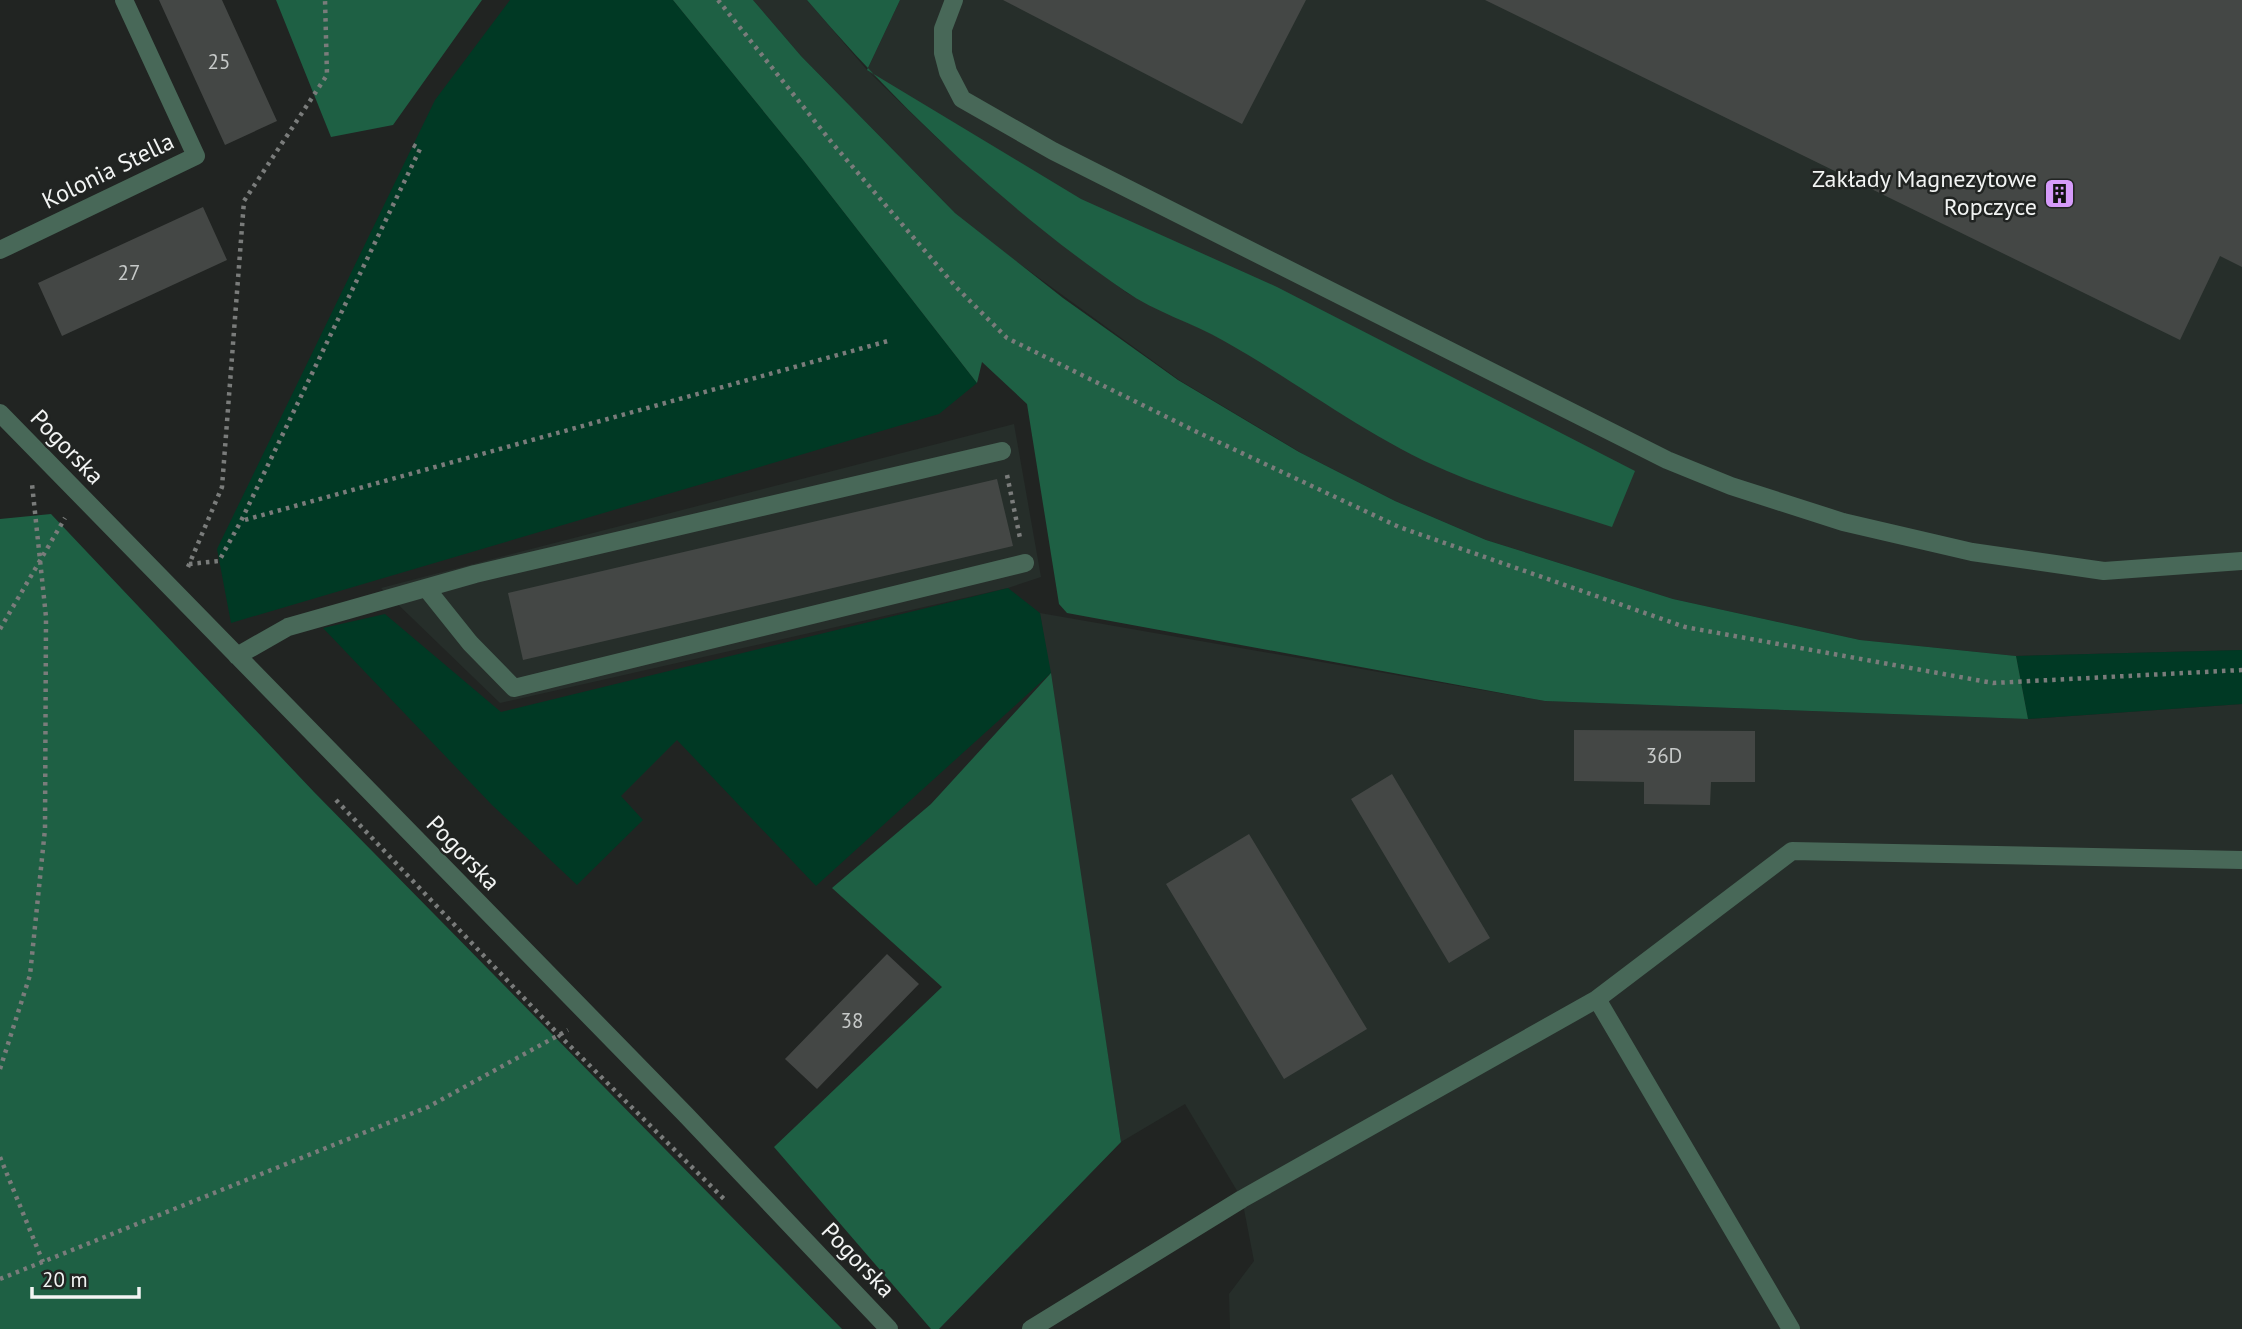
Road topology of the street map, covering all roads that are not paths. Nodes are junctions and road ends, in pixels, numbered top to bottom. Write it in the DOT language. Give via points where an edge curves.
graph roads {
  1 [pos="124,0"];
  2 [pos="954,0"];
  3 [pos="0,250"];
  4 [pos="0,413"];
  5 [pos="1002,451"];
  6 [pos="2242,561"];
  7 [pos="1025,563"];
  8 [pos="426,588"];
  9 [pos="237,656"];
  10 [pos="2242,860"];
  11 [pos="1597,999"];
  12 [pos="889,1329"];
  13 [pos="1031,1329"];
  14 [pos="1791,1329"];
  1 -- 3 [label="street, Kolonia Stella" via="196,156"];
  2 -- 6 [label="street" via="943,29 943,52 962,99 1065,157 1667,460 1843,522 1972,552 2104,571"];
  4 -- 9 [label="street, Pogorska"];
  5 -- 8 [label="street"];
  7 -- 8 [label="street" via="514,688"];
  8 -- 9 [label="street" via="288,627"];
  9 -- 12 [label="street, Pogorska"];
  10 -- 11 [label="street" via="1792,851"];
  11 -- 13 [label="street" via="1242,1199"];
  11 -- 14 [label="street"];
}
